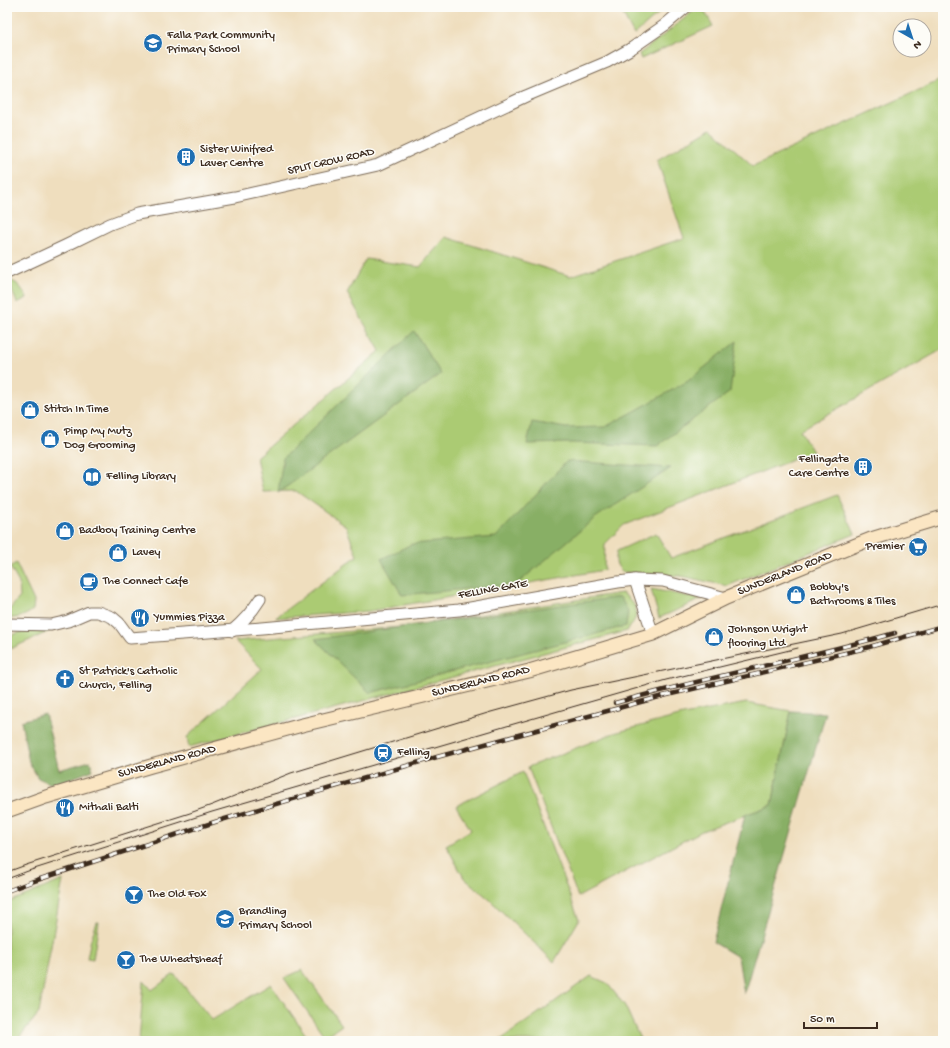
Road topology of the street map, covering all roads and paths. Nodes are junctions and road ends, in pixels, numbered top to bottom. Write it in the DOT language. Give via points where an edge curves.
graph roads {
  1 [pos="686,7"];
  2 [pos="7,273"];
  3 [pos="943,517"];
  4 [pos="635,580"];
  5 [pos="726,598"];
  6 [pos="260,599"];
  7 [pos="7,624"];
  8 [pos="232,630"];
  9 [pos="653,634"];
  10 [pos="7,811"];
  1 -- 2 [label="street, SPLIT CROW ROAD" via="666,25 607,62 526,96 378,165 235,197 137,214 110,224"];
  3 -- 5 [label="main road, SUNDERLAND ROAD" via="862,543"];
  4 -- 5 [label="street, FELLING GATE" via="663,582"];
  4 -- 8 [label="street, FELLING GATE" via="459,610"];
  4 -- 9 [label="street"];
  5 -- 9 [label="main road, SUNDERLAND ROAD"];
  6 -- 8 [label="street" via="244,621"];
  7 -- 8 [label="street, FELLING GATE" via="51,625 89,612 98,612 112,617 130,638"];
  9 -- 10 [label="main road, SUNDERLAND ROAD" via="529,671 302,725 151,766"];
}
